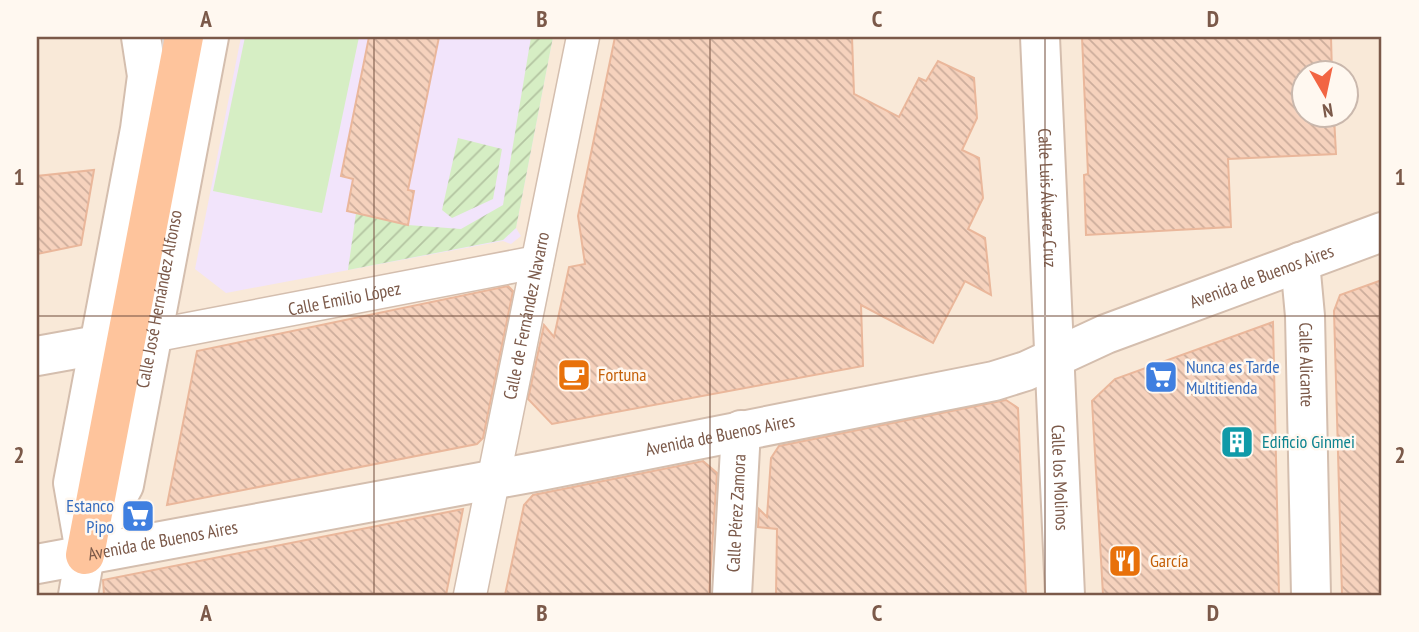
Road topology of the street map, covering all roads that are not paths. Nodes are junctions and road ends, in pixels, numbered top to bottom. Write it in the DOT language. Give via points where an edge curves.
graph roads {
  1 [pos="141,37"];
  2 [pos="184,37"];
  3 [pos="209,37"];
  4 [pos="583,37"];
  5 [pos="1040,37"];
  6 [pos="1382,232"];
  7 [pos="537,262"];
  8 [pos="1300,262"];
  9 [pos="152,336"];
  10 [pos="98,345"];
  11 [pos="37,356"];
  12 [pos="1055,358"];
  13 [pos="741,430"];
  14 [pos="493,480"];
  15 [pos="85,555"];
  16 [pos="37,565"];
  17 [pos="78,595"];
  18 [pos="470,595"];
  19 [pos="732,595"];
  20 [pos="1065,595"];
  21 [pos="1311,595"];
  1 -- 10 [label="street, Calle José Hernández Alfonso" via="147,76 144,103"];
  2 -- 15 [label="highway"];
  3 -- 9 [label="street, Calle José Hernández Alfonso"];
  4 -- 7 [label="street, Calle de Fernández Navarro"];
  5 -- 12 [label="street, Calle Luis Álvarez Cruz"];
  6 -- 8 [label="street, Avenida de Buenos Aires"];
  7 -- 9 [label="street, Calle Emilio López"];
  7 -- 14 [label="street, Calle de Fernández Navarro"];
  8 -- 12 [label="street, Avenida de Buenos Aires" via="1106,334"];
  8 -- 21 [label="street, Calle Alicante"];
  9 -- 15 [label="street, Calle José Hernández Alfonso" via="124,485"];
  10 -- 11 [label="street"];
  10 -- 15 [label="street, Calle José Hernández Alfonso" via="73,484"];
  12 -- 13 [label="street, Avenida de Buenos Aires" via="994,381"];
  12 -- 20 [label="street, Calle los Molinos"];
  13 -- 14 [label="street, Avenida de Buenos Aires"];
  13 -- 19 [label="street, Calle Pérez Zamora"];
  14 -- 15 [label="street, Avenida de Buenos Aires"];
  14 -- 18 [label="street, Calle de Fernández Navarro"];
  15 -- 16 [label="street, Avenida de Buenos Aires"];
  15 -- 17 [label="street, Calle José Hernández Alfonso"];
}
